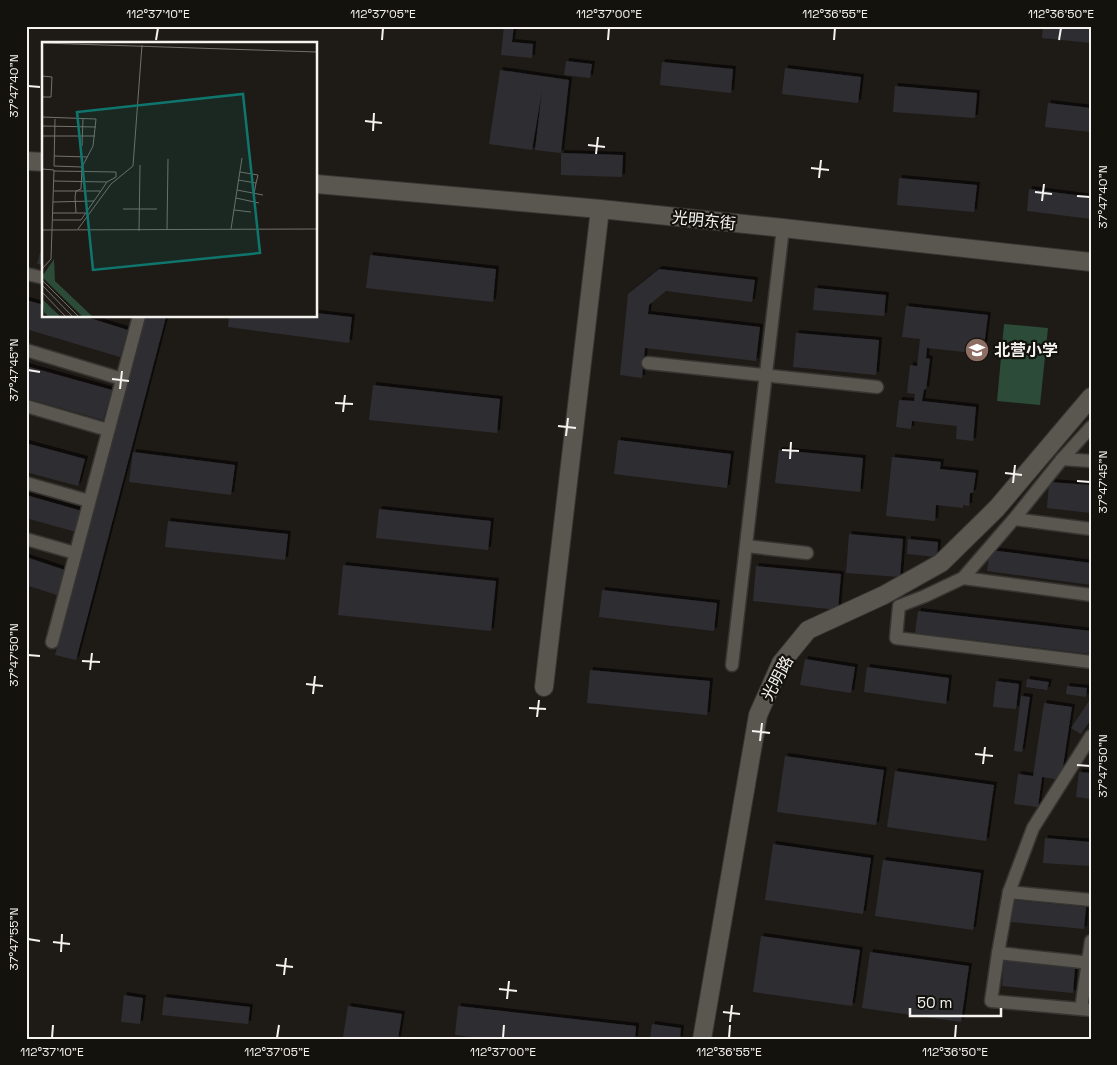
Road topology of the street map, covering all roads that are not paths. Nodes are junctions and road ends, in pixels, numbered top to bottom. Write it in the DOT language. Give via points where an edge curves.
graph roads {
  1 [pos="26,161"];
  2 [pos="42,162"];
  3 [pos="318,184"];
  4 [pos="600,209"];
  5 [pos="783,228"];
  6 [pos="1091,262"];
  7 [pos="27,274"];
  8 [pos="42,278"];
  9 [pos="138,318"];
  10 [pos="26,350"];
  11 [pos="648,363"];
  12 [pos="766,375"];
  13 [pos="122,378"];
  14 [pos="877,387"];
  15 [pos="1091,397"];
  16 [pos="26,406"];
  17 [pos="1091,427"];
  18 [pos="108,430"];
  19 [pos="1062,459"];
  20 [pos="1091,461"];
  21 [pos="26,483"];
  22 [pos="89,501"];
  23 [pos="1014,519"];
  24 [pos="1091,529"];
  25 [pos="26,539"];
  26 [pos="746,546"];
  27 [pos="76,553"];
  28 [pos="808,553"];
  29 [pos="963,578"];
  30 [pos="1091,594"];
  31 [pos="52,642"];
  32 [pos="1091,662"];
  33 [pos="732,666"];
  34 [pos="544,687"];
  35 [pos="1091,736"];
  36 [pos="1076,759"];
  37 [pos="1091,761"];
  38 [pos="1009,892"];
  39 [pos="1091,900"];
  40 [pos="1091,941"];
  41 [pos="998,953"];
  42 [pos="1089,963"];
  43 [pos="1086,1010"];
  44 [pos="702,1039"];
  1 -- 2 [label="street"];
  3 -- 4 [label="street, 光明东街"];
  4 -- 5 [label="street, 光明东街"];
  4 -- 34 [label="street"];
  5 -- 6 [label="street, 光明东街"];
  5 -- 12 [label="street"];
  7 -- 8 [label="street"];
  9 -- 13 [label="street"];
  10 -- 13 [label="street"];
  11 -- 12 [label="street"];
  12 -- 14 [label="street"];
  12 -- 26 [label="street"];
  13 -- 18 [label="street"];
  15 -- 44 [label="street, 光明路" via="997,508 941,563 884,595 808,630 782,663 758,715"];
  16 -- 18 [label="street"];
  17 -- 19 [label="street"];
  18 -- 22 [label="street"];
  19 -- 20 [label="street"];
  19 -- 23 [label="street"];
  21 -- 22 [label="street"];
  22 -- 27 [label="street"];
  23 -- 24 [label="street"];
  23 -- 29 [label="street"];
  25 -- 27 [label="street"];
  26 -- 28 [label="street"];
  26 -- 33 [label="street"];
  27 -- 31 [label="street"];
  29 -- 30 [label="street"];
  29 -- 32 [label="street" via="899,606 896,638"];
  35 -- 36 [label="street"];
  36 -- 37 [label="street"];
  36 -- 38 [label="street" via="1033,828"];
  38 -- 39 [label="street"];
  38 -- 41 [label="street"];
  40 -- 42 [label="street"];
  41 -- 42 [label="street"];
  41 -- 43 [label="street" via="991,1001"];
  42 -- 43 [label="street"];
}
